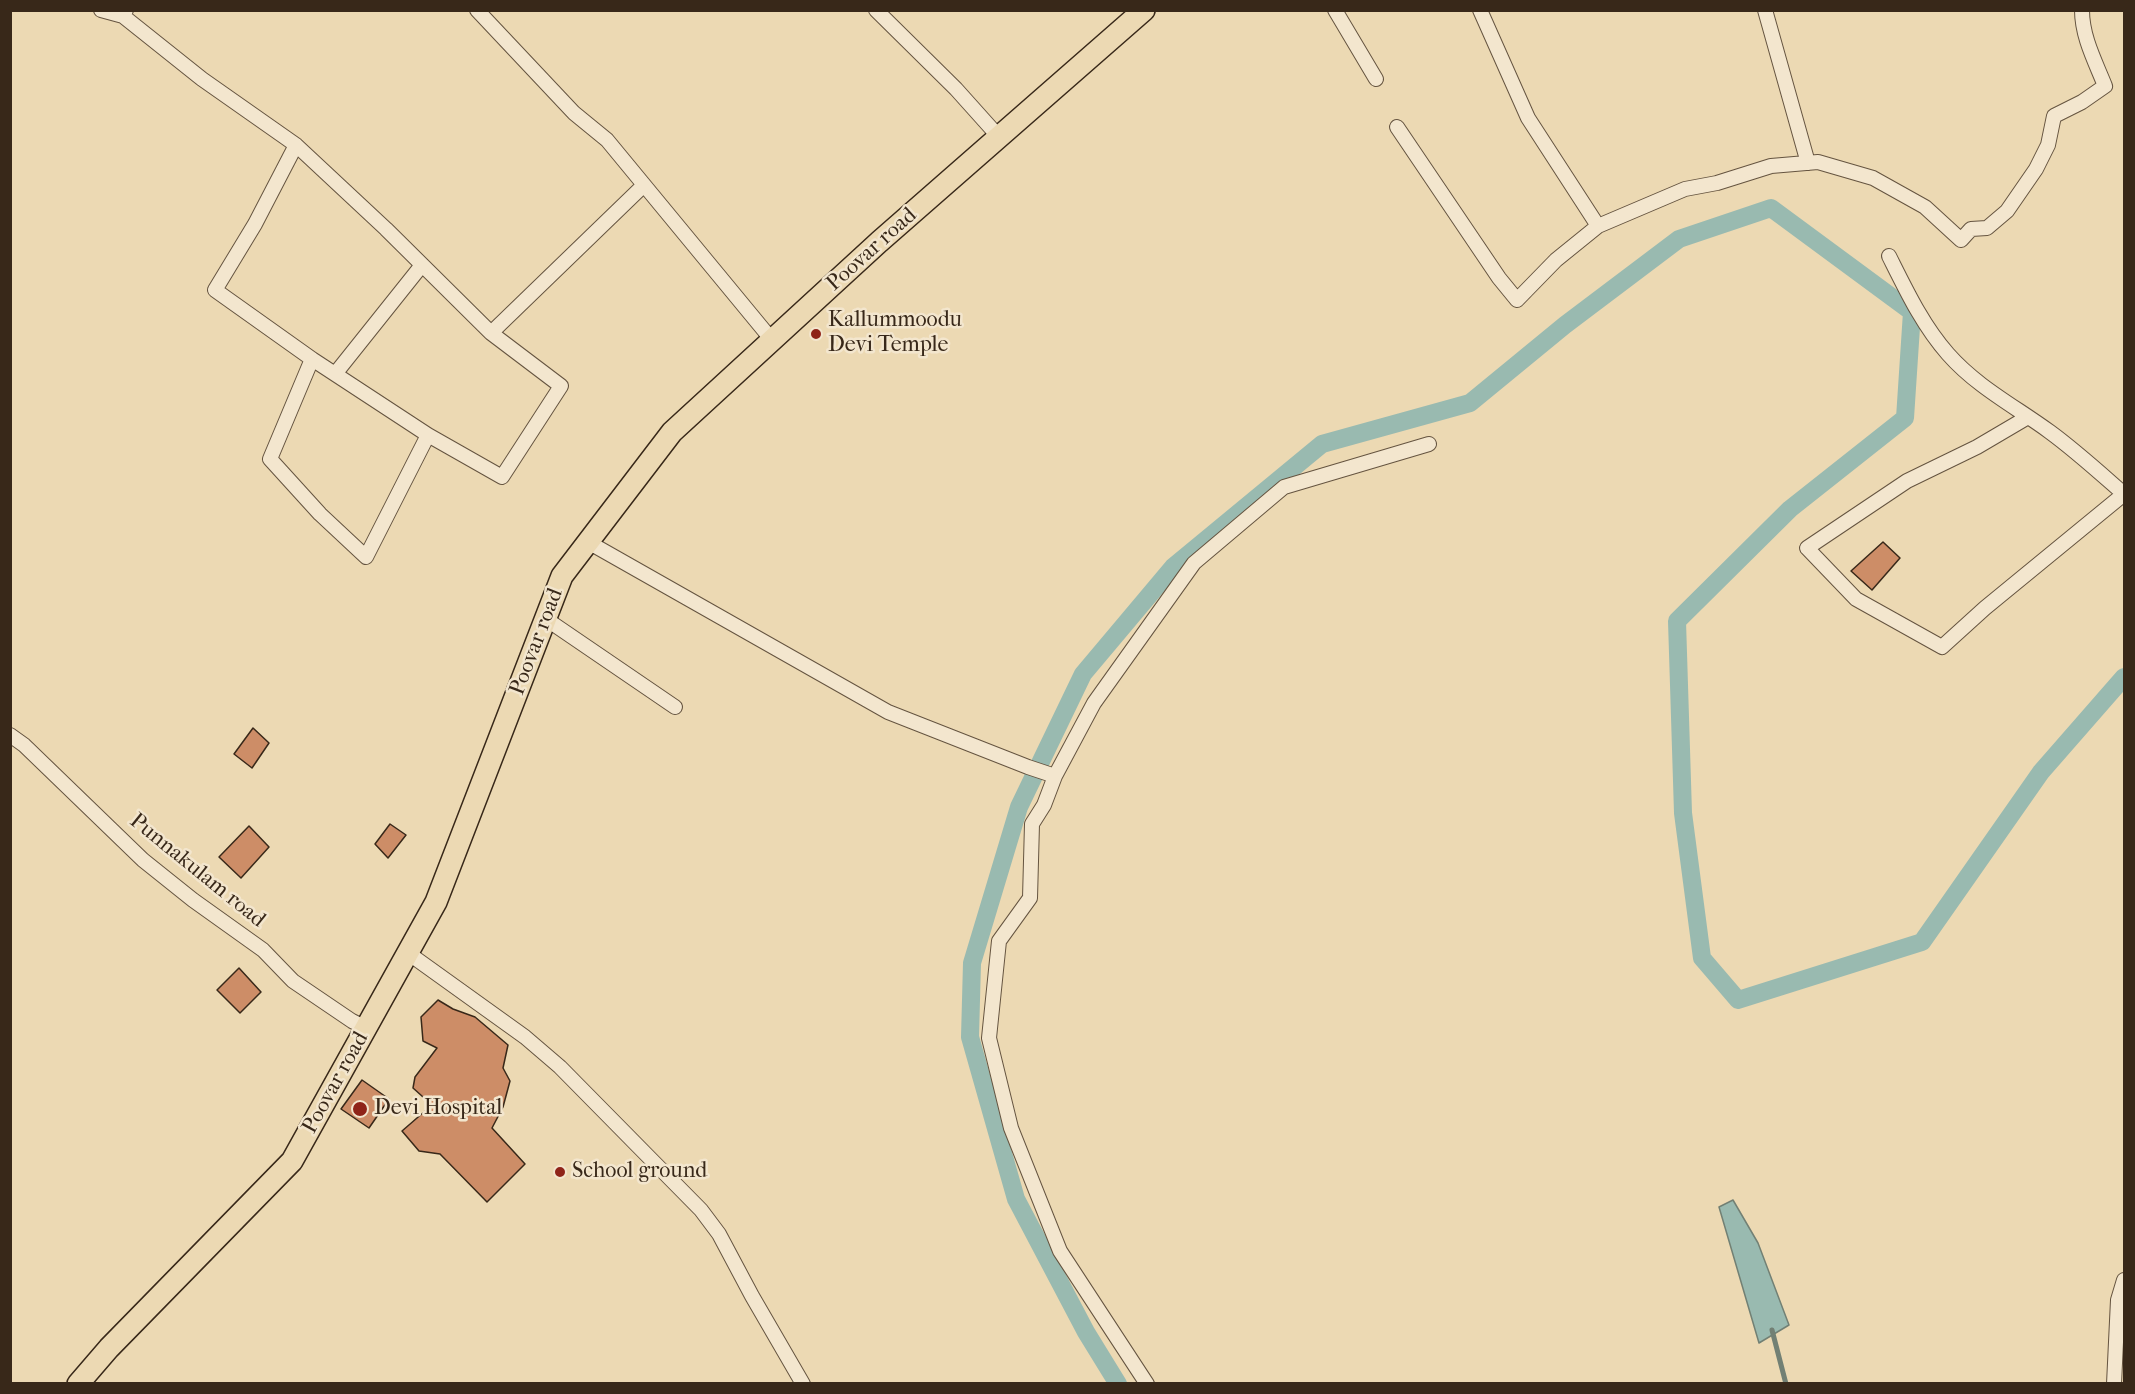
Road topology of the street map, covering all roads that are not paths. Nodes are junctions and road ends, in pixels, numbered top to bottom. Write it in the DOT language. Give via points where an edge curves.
graph roads {
  1 [pos="100,10"];
  2 [pos="477,10"];
  3 [pos="876,10"];
  4 [pos="1144,10"];
  5 [pos="1335,10"];
  6 [pos="1480,10"];
  7 [pos="1765,10"];
  8 [pos="2082,10"];
  9 [pos="124,13"];
  10 [pos="1376,79"];
  11 [pos="1397,126"];
  12 [pos="999,137"];
  13 [pos="296,145"];
  14 [pos="1808,163"];
  15 [pos="644,185"];
  16 [pos="1598,226"];
  17 [pos="1889,256"];
  18 [pos="422,265"];
  19 [pos="491,333"];
  20 [pos="772,340"];
  21 [pos="312,359"];
  22 [pos="335,374"];
  23 [pos="2028,417"];
  24 [pos="428,435"];
  25 [pos="1429,444"];
  26 [pos="2124,494"];
  27 [pos="588,542"];
  28 [pos="546,619"];
  29 [pos="675,707"];
  30 [pos="10,735"];
  31 [pos="1053,775"];
  32 [pos="408,953"];
  33 [pos="366,1028"];
  34 [pos="2124,1280"];
  35 [pos="78,1383"];
  36 [pos="803,1383"];
  37 [pos="1147,1383"];
  38 [pos="2114,1383"];
  1 -- 9 [label="street"];
  2 -- 15 [label="street" via="574,113 607,140"];
  3 -- 12 [label="street"];
  4 -- 12 [label="main road, Poovar road"];
  5 -- 10 [label="street"];
  6 -- 16 [label="street" via="1528,118"];
  7 -- 14 [label="street"];
  8 -- 14 [label="street" via="2088,47 2105,86 2054,116 2048,145 2036,169 2007,211 1987,228 1971,229 1961,240 1925,207 1873,178 1818,162"];
  9 -- 13 [label="street" via="202,79"];
  11 -- 16 [label="street" via="1517,300 1556,260"];
  12 -- 20 [label="main road, Poovar road"];
  13 -- 18 [label="street"];
  13 -- 21 [label="street" via="255,224 214,290"];
  14 -- 16 [label="street" via="1771,166 1685,189"];
  15 -- 19 [label="street"];
  15 -- 20 [label="street"];
  17 -- 23 [label="street" via="1949,356"];
  18 -- 19 [label="street"];
  18 -- 22 [label="street"];
  19 -- 24 [label="street" via="561,386 502,477"];
  20 -- 27 [label="main road, Poovar road" via="672,432"];
  21 -- 22 [label="street"];
  21 -- 24 [label="street" via="270,459 366,557"];
  22 -- 24 [label="street"];
  23 -- 26 [label="street"];
  23 -- 26 [label="street" via="1907,481 1808,548 1856,599 1942,647"];
  25 -- 31 [label="street" via="1284,487 1194,563 1095,704"];
  27 -- 28 [label="main road, Poovar road" via="562,576"];
  27 -- 31 [label="street" via="888,712"];
  28 -- 29 [label="street"];
  28 -- 32 [label="main road, Poovar road" via="436,902"];
  30 -- 33 [label="street, Punnakulam road" via="143,860 263,950 293,981"];
  31 -- 37 [label="street" via="1044,806 1032,824 1030,898 999,941 989,1038 1011,1128 1060,1251"];
  32 -- 33 [label="main road, Poovar road"];
  32 -- 36 [label="street" via="525,1037 701,1210 719,1234"];
  33 -- 35 [label="main road, Poovar road" via="292,1161"];
  34 -- 38 [label="street" via="2118,1300"];
}
